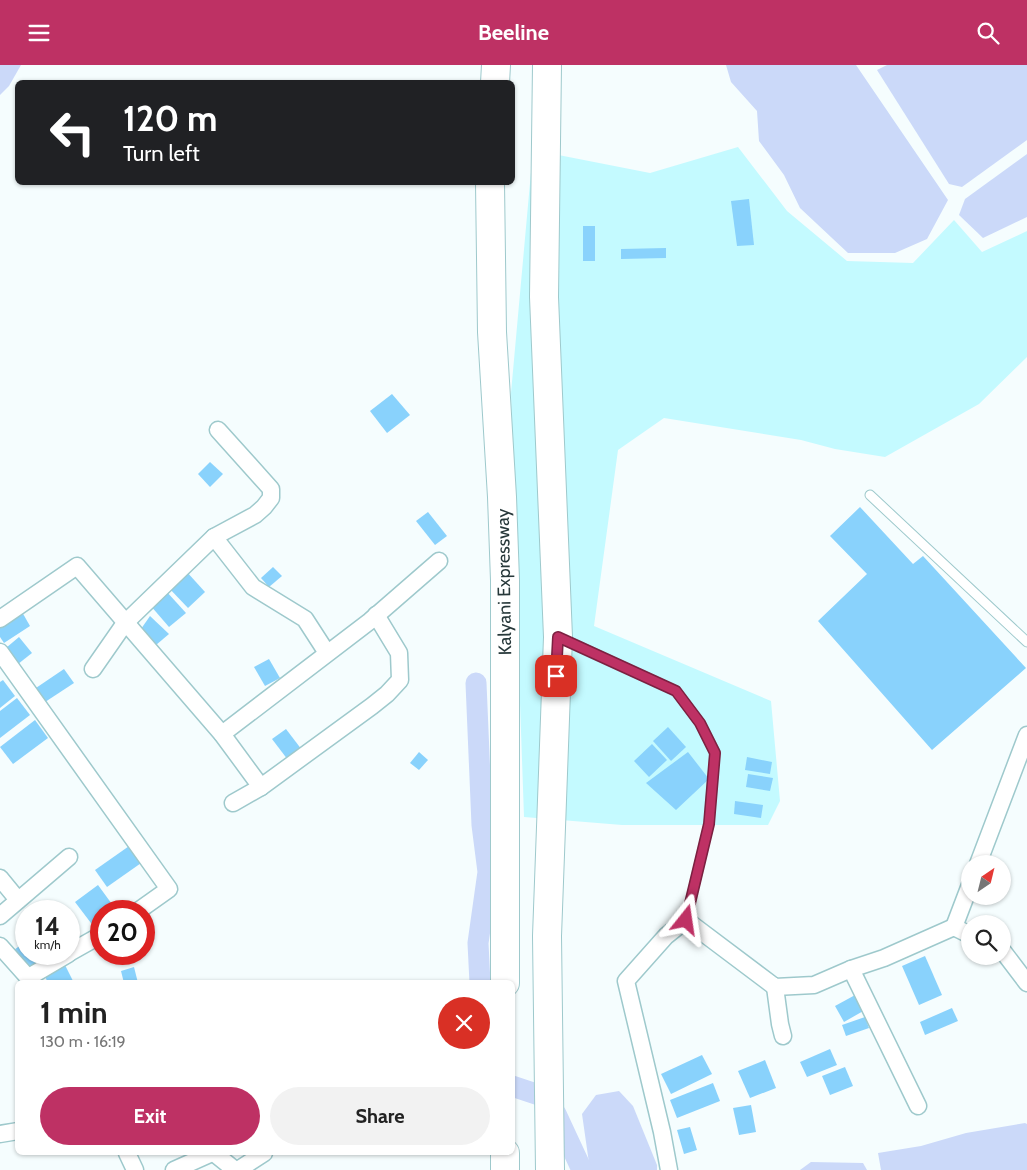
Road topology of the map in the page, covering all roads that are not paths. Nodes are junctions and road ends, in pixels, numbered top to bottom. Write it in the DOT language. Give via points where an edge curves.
graph roads {
  1 [pos="496,65"];
  2 [pos="547,65"];
  3 [pos="495,80"];
  4 [pos="490,185"];
  5 [pos="218,430"];
  6 [pos="870,495"];
  7 [pos="214,537"];
  8 [pos="439,561"];
  9 [pos="376,615"];
  10 [pos="0,619"];
  11 [pos="125,623"];
  12 [pos="558,637"];
  13 [pos="1027,642"];
  14 [pos="0,652"];
  15 [pos="328,653"];
  16 [pos="93,669"];
  17 [pos="222,734"];
  18 [pos="1027,735"];
  19 [pos="261,787"];
  20 [pos="233,803"];
  21 [pos="981,855"];
  22 [pos="69,857"];
  23 [pos="0,878"];
  24 [pos="18,900"];
  25 [pos="154,900"];
  26 [pos="15,903"];
  27 [pos="962,905"];
  28 [pos="0,916"];
  29 [pos="686,920"];
  30 [pos="954,927"];
  31 [pos="961,930"];
  32 [pos="0,946"];
  33 [pos="1011,962"];
  34 [pos="52,965"];
  35 [pos="851,969"];
  36 [pos="31,980"];
  37 [pos="505,980"];
  38 [pos="1027,983"];
  39 [pos="776,987"];
  40 [pos="783,1037"];
  41 [pos="918,1106"];
  42 [pos="15,1132"];
  43 [pos="0,1134"];
  44 [pos="128,1155"];
  45 [pos="208,1155"];
  46 [pos="216,1155"];
  47 [pos="261,1155"];
  48 [pos="505,1155"];
  49 [pos="135,1170"];
  50 [pos="174,1170"];
  51 [pos="236,1170"];
  52 [pos="505,1170"];
  53 [pos="550,1170"];
  54 [pos="668,1170"];
  1 -- 3 [label="highway"];
  2 -- 12 [label="highway" via="544,297"];
  4 -- 37 [label="highway, Kalyani Expressway" via="492,332 505,580"];
  5 -- 7 [label="street" via="271,489 271,498 254,515"];
  6 -- 13 [label="lane"];
  7 -- 11 [label="street"];
  7 -- 15 [label="street" via="253,587 305,619"];
  8 -- 9 [label="street"];
  9 -- 15 [label="street"];
  9 -- 19 [label="street" via="399,653 400,680 372,706"];
  10 -- 11 [label="street" via="77,566"];
  11 -- 16 [label="street"];
  11 -- 17 [label="street"];
  12 -- 29 [label="lane" via="676,691 700,723 715,753 709,824"];
  12 -- 53 [label="highway" via="547,936"];
  14 -- 25 [label="street" via="170,889"];
  15 -- 17 [label="street"];
  17 -- 19 [label="street"];
  18 -- 21 [label="street"];
  19 -- 20 [label="street"];
  22 -- 24 [label="street"];
  23 -- 24 [label="street"];
  26 -- 28 [label="street"];
  27 -- 30 [label="street"];
  29 -- 39 [label="street"];
  29 -- 54 [label="street" via="666,936 626,981"];
  30 -- 31 [label="street"];
  30 -- 35 [label="street"];
  32 -- 36 [label="street"];
  33 -- 38 [label="street"];
  34 -- 36 [label="street"];
  35 -- 39 [label="street" via="814,985"];
  35 -- 41 [label="street"];
  39 -- 40 [label="street"];
  42 -- 43 [label="street"];
  44 -- 49 [label="street"];
  45 -- 50 [label="street"];
  46 -- 51 [label="street"];
  47 -- 51 [label="street"];
  48 -- 52 [label="highway"];
}
